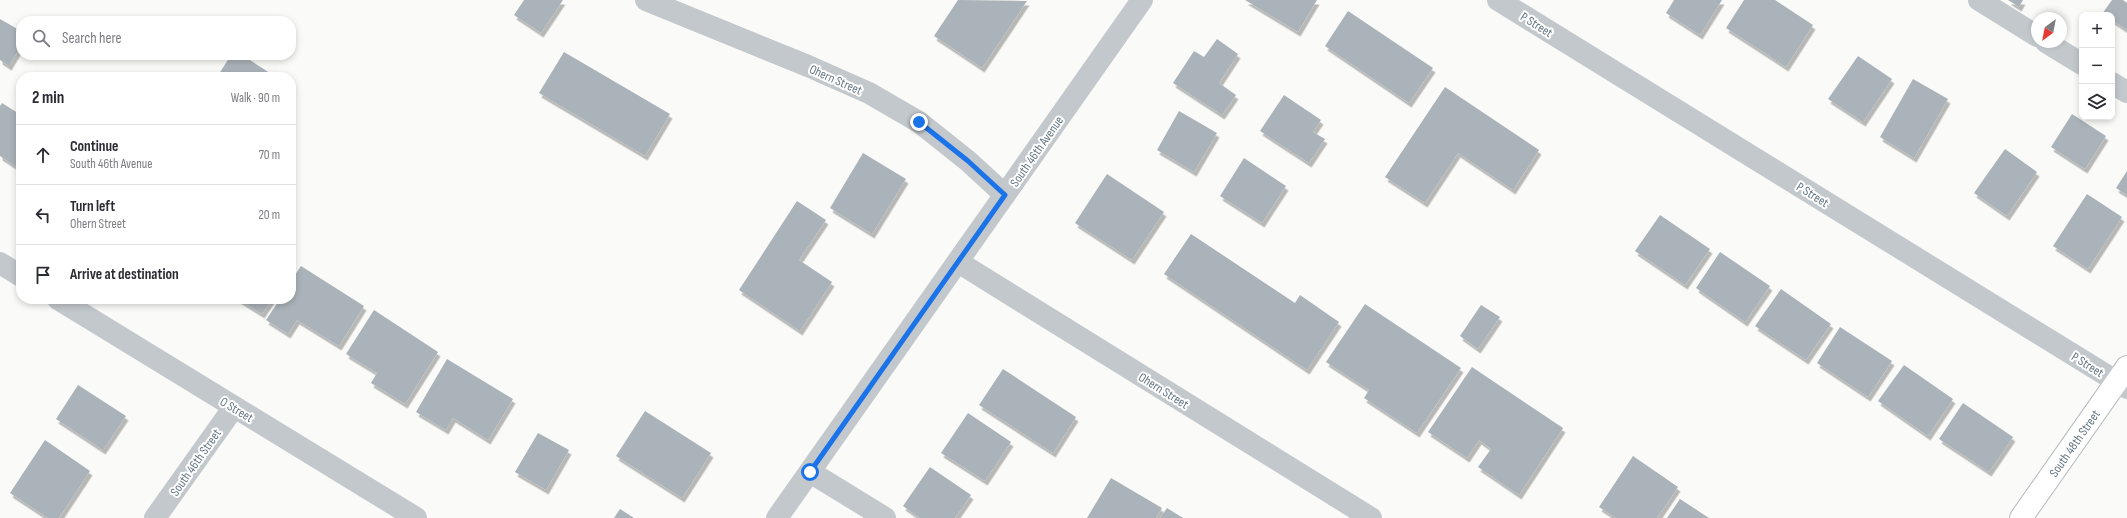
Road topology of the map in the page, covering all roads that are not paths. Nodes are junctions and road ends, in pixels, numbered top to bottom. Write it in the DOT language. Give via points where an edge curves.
graph roads {
  1 [pos="646,0"];
  2 [pos="1142,0"];
  3 [pos="1498,0"];
  4 [pos="1979,0"];
  5 [pos="2031,32"];
  6 [pos="2056,48"];
  7 [pos="2079,62"];
  8 [pos="2114,84"];
  9 [pos="2127,92"];
  10 [pos="1005,195"];
  11 [pos="958,262"];
  12 [pos="0,264"];
  13 [pos="16,273"];
  14 [pos="66,304"];
  15 [pos="2124,379"];
  16 [pos="234,407"];
  17 [pos="810,472"];
  18 [pos="155,518"];
  19 [pos="416,518"];
  20 [pos="777,518"];
  21 [pos="885,518"];
  22 [pos="1371,518"];
  23 [pos="2021,518"];
  1 -- 10 [label="street, Ohern Street" via="869,93 919,122"];
  2 -- 10 [label="street, South 46th Avenue"];
  3 -- 15 [label="street, P Street"];
  4 -- 5 [label="street"];
  6 -- 7 [label="street"];
  8 -- 9 [label="street"];
  10 -- 11 [label="street, South 46th Avenue"];
  11 -- 17 [label="street, South 46th Avenue"];
  11 -- 22 [label="street, Ohern Street"];
  12 -- 13 [label="street"];
  14 -- 16 [label="street, O Street"];
  15 -- 23 [label="main road, South 48th Street"];
  16 -- 18 [label="street, South 46th Street"];
  16 -- 19 [label="street, O Street"];
  17 -- 20 [label="street, South 46th Avenue"];
  17 -- 21 [label="street"];
}
